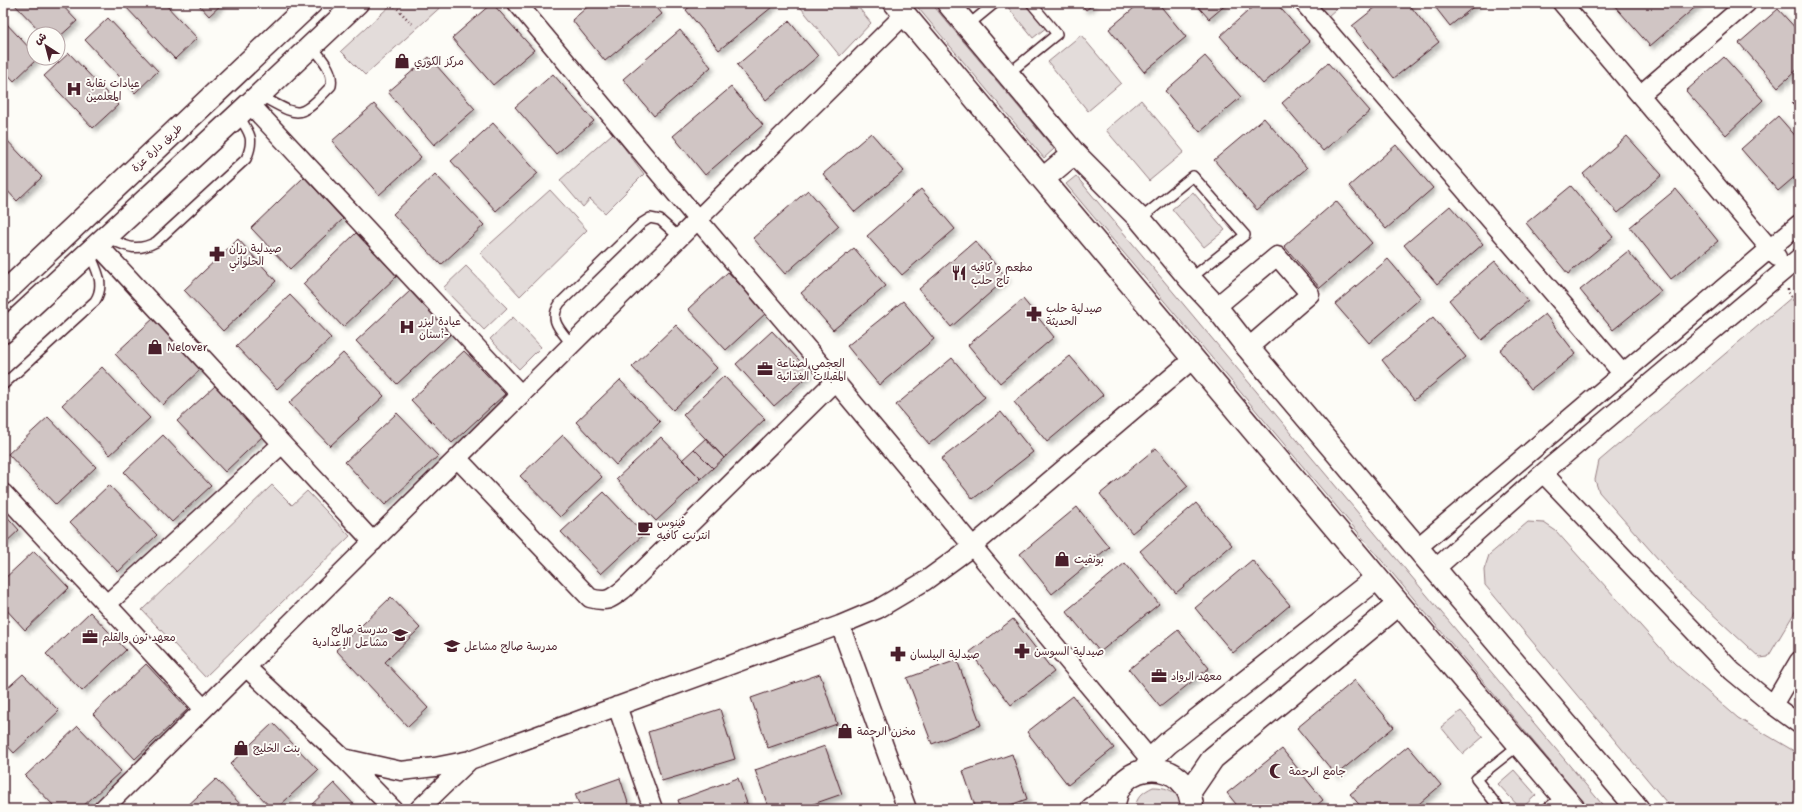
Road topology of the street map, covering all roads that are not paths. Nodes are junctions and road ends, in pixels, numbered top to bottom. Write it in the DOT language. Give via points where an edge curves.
graph roads {
  1 [pos="311,3"];
  2 [pos="357,3"];
  3 [pos="517,3"];
  4 [pos="948,3"];
  5 [pos="995,3"];
  6 [pos="1031,3"];
  7 [pos="1304,3"];
  8 [pos="1562,3"];
  9 [pos="1747,3"];
  10 [pos="900,9"];
  11 [pos="967,26"];
  12 [pos="312,45"];
  13 [pos="1008,74"];
  14 [pos="1640,95"];
  15 [pos="249,105"];
  16 [pos="1074,153"];
  17 [pos="1043,180"];
  18 [pos="1140,219"];
  19 [pos="698,220"];
  20 [pos="1799,224"];
  21 [pos="680,238"];
  22 [pos="97,244"];
  23 [pos="1770,248"];
  24 [pos="1793,263"];
  25 [pos="1190,279"];
  26 [pos="3,294"];
  27 [pos="1216,307"];
  28 [pos="3,332"];
  29 [pos="572,345"];
  30 [pos="1248,348"];
  31 [pos="1193,358"];
  32 [pos="1622,373"];
  33 [pos="835,381"];
  34 [pos="3,385"];
  35 [pos="521,395"];
  36 [pos="282,444"];
  37 [pos="457,458"];
  38 [pos="1543,473"];
  39 [pos="3,493"];
  40 [pos="373,542"];
  41 [pos="973,546"];
  42 [pos="1418,547"];
  43 [pos="1435,568"];
  44 [pos="1377,578"];
  45 [pos="107,604"];
  46 [pos="1398,604"];
  47 [pos="840,625"];
  48 [pos="1799,661"];
  49 [pos="246,667"];
  50 [pos="1773,705"];
  51 [pos="616,706"];
  52 [pos="204,709"];
  53 [pos="1799,724"];
  54 [pos="1519,744"];
  55 [pos="343,758"];
  56 [pos="470,760"];
  57 [pos="1151,766"];
  58 [pos="1116,800"];
  59 [pos="1190,801"];
  60 [pos="1569,803"];
  61 [pos="103,809"];
  62 [pos="392,809"];
  63 [pos="419,809"];
  64 [pos="653,809"];
  65 [pos="907,809"];
  66 [pos="1092,809"];
  67 [pos="1500,809"];
  68 [pos="1546,809"];
  69 [pos="1638,809"];
  1 -- 26 [label="main road, طريق دارة عزة"];
  2 -- 12 [label="main road"];
  3 -- 19 [label="street"];
  4 -- 11 [label="main road"];
  5 -- 11 [label="lane"];
  6 -- 13 [label="lane" via="1057,34"];
  7 -- 32 [label="street"];
  8 -- 14 [label="street"];
  9 -- 14 [label="street"];
  10 -- 17 [label="main road"];
  10 -- 19 [label="street"];
  11 -- 13 [label="main road"];
  12 -- 15 [label="main road"];
  12 -- 15 [label="lane" via="328,69 331,86 311,107 302,112 292,113"];
  13 -- 16 [label="main road"];
  14 -- 23 [label="street"];
  15 -- 22 [label="main road"];
  15 -- 22 [label="lane" via="248,130 252,139 246,159 156,242 140,249"];
  15 -- 35 [label="street"];
  16 -- 17 [label="main road"];
  16 -- 18 [label="main road"];
  17 -- 31 [label="main road"];
  18 -- 25 [label="main road"];
  18 -- 25 [label="lane" via="1193,176 1245,235"];
  19 -- 21 [label="street"];
  19 -- 33 [label="street"];
  20 -- 23 [label="street"];
  21 -- 29 [label="street"];
  21 -- 29 [label="lane" via="660,220 650,218 560,303 554,311 555,321"];
  22 -- 28 [label="main road"];
  22 -- 34 [label="lane" via="100,292 95,301"];
  22 -- 36 [label="street"];
  23 -- 24 [label="street"];
  23 -- 32 [label="street"];
  24 -- 38 [label="street"];
  25 -- 27 [label="main road"];
  27 -- 30 [label="main road"];
  27 -- 30 [label="street" via="1277,256 1310,294"];
  29 -- 35 [label="street"];
  30 -- 42 [label="main road"];
  31 -- 41 [label="street"];
  31 -- 44 [label="main road"];
  32 -- 42 [label="street"];
  33 -- 37 [label="street" via="612,599 601,601 590,598"];
  33 -- 41 [label="street"];
  35 -- 37 [label="street"];
  36 -- 40 [label="street"];
  36 -- 45 [label="street"];
  37 -- 40 [label="street"];
  38 -- 43 [label="street"];
  38 -- 50 [label="street" via="1727,666"];
  39 -- 45 [label="street"];
  40 -- 49 [label="street"];
  41 -- 47 [label="street" via="925,581 878,608"];
  41 -- 57 [label="street"];
  42 -- 43 [label="main road"];
  43 -- 69 [label="main road"];
  44 -- 46 [label="main road"];
  44 -- 57 [label="main road" via="1168,743"];
  45 -- 52 [label="street"];
  46 -- 54 [label="main road"];
  46 -- 59 [label="main road" via="1213,758"];
  47 -- 51 [label="street"];
  47 -- 65 [label="street"];
  48 -- 50 [label="street"];
  49 -- 52 [label="street"];
  49 -- 55 [label="street"];
  50 -- 53 [label="street"];
  51 -- 56 [label="street"];
  51 -- 64 [label="street"];
  52 -- 61 [label="street"];
  54 -- 60 [label="main road"];
  54 -- 67 [label="lane" via="1476,779"];
  55 -- 56 [label="street" via="401,772"];
  55 -- 62 [label="street"];
  56 -- 63 [label="street"];
  57 -- 58 [label="main road" via="1124,781"];
  57 -- 59 [label="main road" via="1171,773 1182,782"];
  58 -- 66 [label="main road"];
  60 -- 68 [label="lane"];
}
